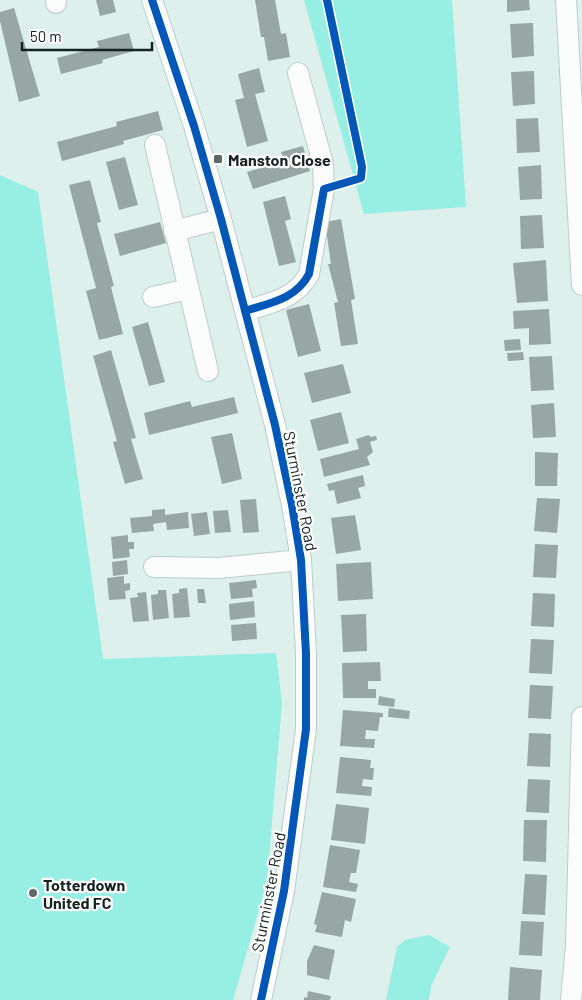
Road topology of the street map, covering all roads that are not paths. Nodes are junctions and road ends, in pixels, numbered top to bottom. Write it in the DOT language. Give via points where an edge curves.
graph roads {
  1 [pos="152,0"];
  2 [pos="566,0"];
  3 [pos="298,73"];
  4 [pos="155,145"];
  5 [pos="221,219"];
  6 [pos="174,231"];
  7 [pos="582,285"];
  8 [pos="188,290"];
  9 [pos="153,297"];
  10 [pos="244,311"];
  11 [pos="208,372"];
  12 [pos="301,560"];
  13 [pos="154,567"];
  14 [pos="582,717"];
  15 [pos="579,945"];
  16 [pos="261,1000"];
  17 [pos="571,1000"];
  1 -- 5 [label="street, Sturminster Road"];
  2 -- 7 [label="street"];
  3 -- 10 [label="street" via="323,164 324,189 309,274 303,287 284,299"];
  4 -- 6 [label="street"];
  5 -- 6 [label="street"];
  5 -- 10 [label="street, Sturminster Road"];
  6 -- 8 [label="street"];
  8 -- 9 [label="street"];
  8 -- 11 [label="street"];
  10 -- 12 [label="street, Sturminster Road" via="277,434"];
  12 -- 13 [label="street" via="218,568"];
  12 -- 16 [label="street, Sturminster Road" via="306,729 284,891"];
  14 -- 15 [label="street"];
  15 -- 17 [label="street"];
}
